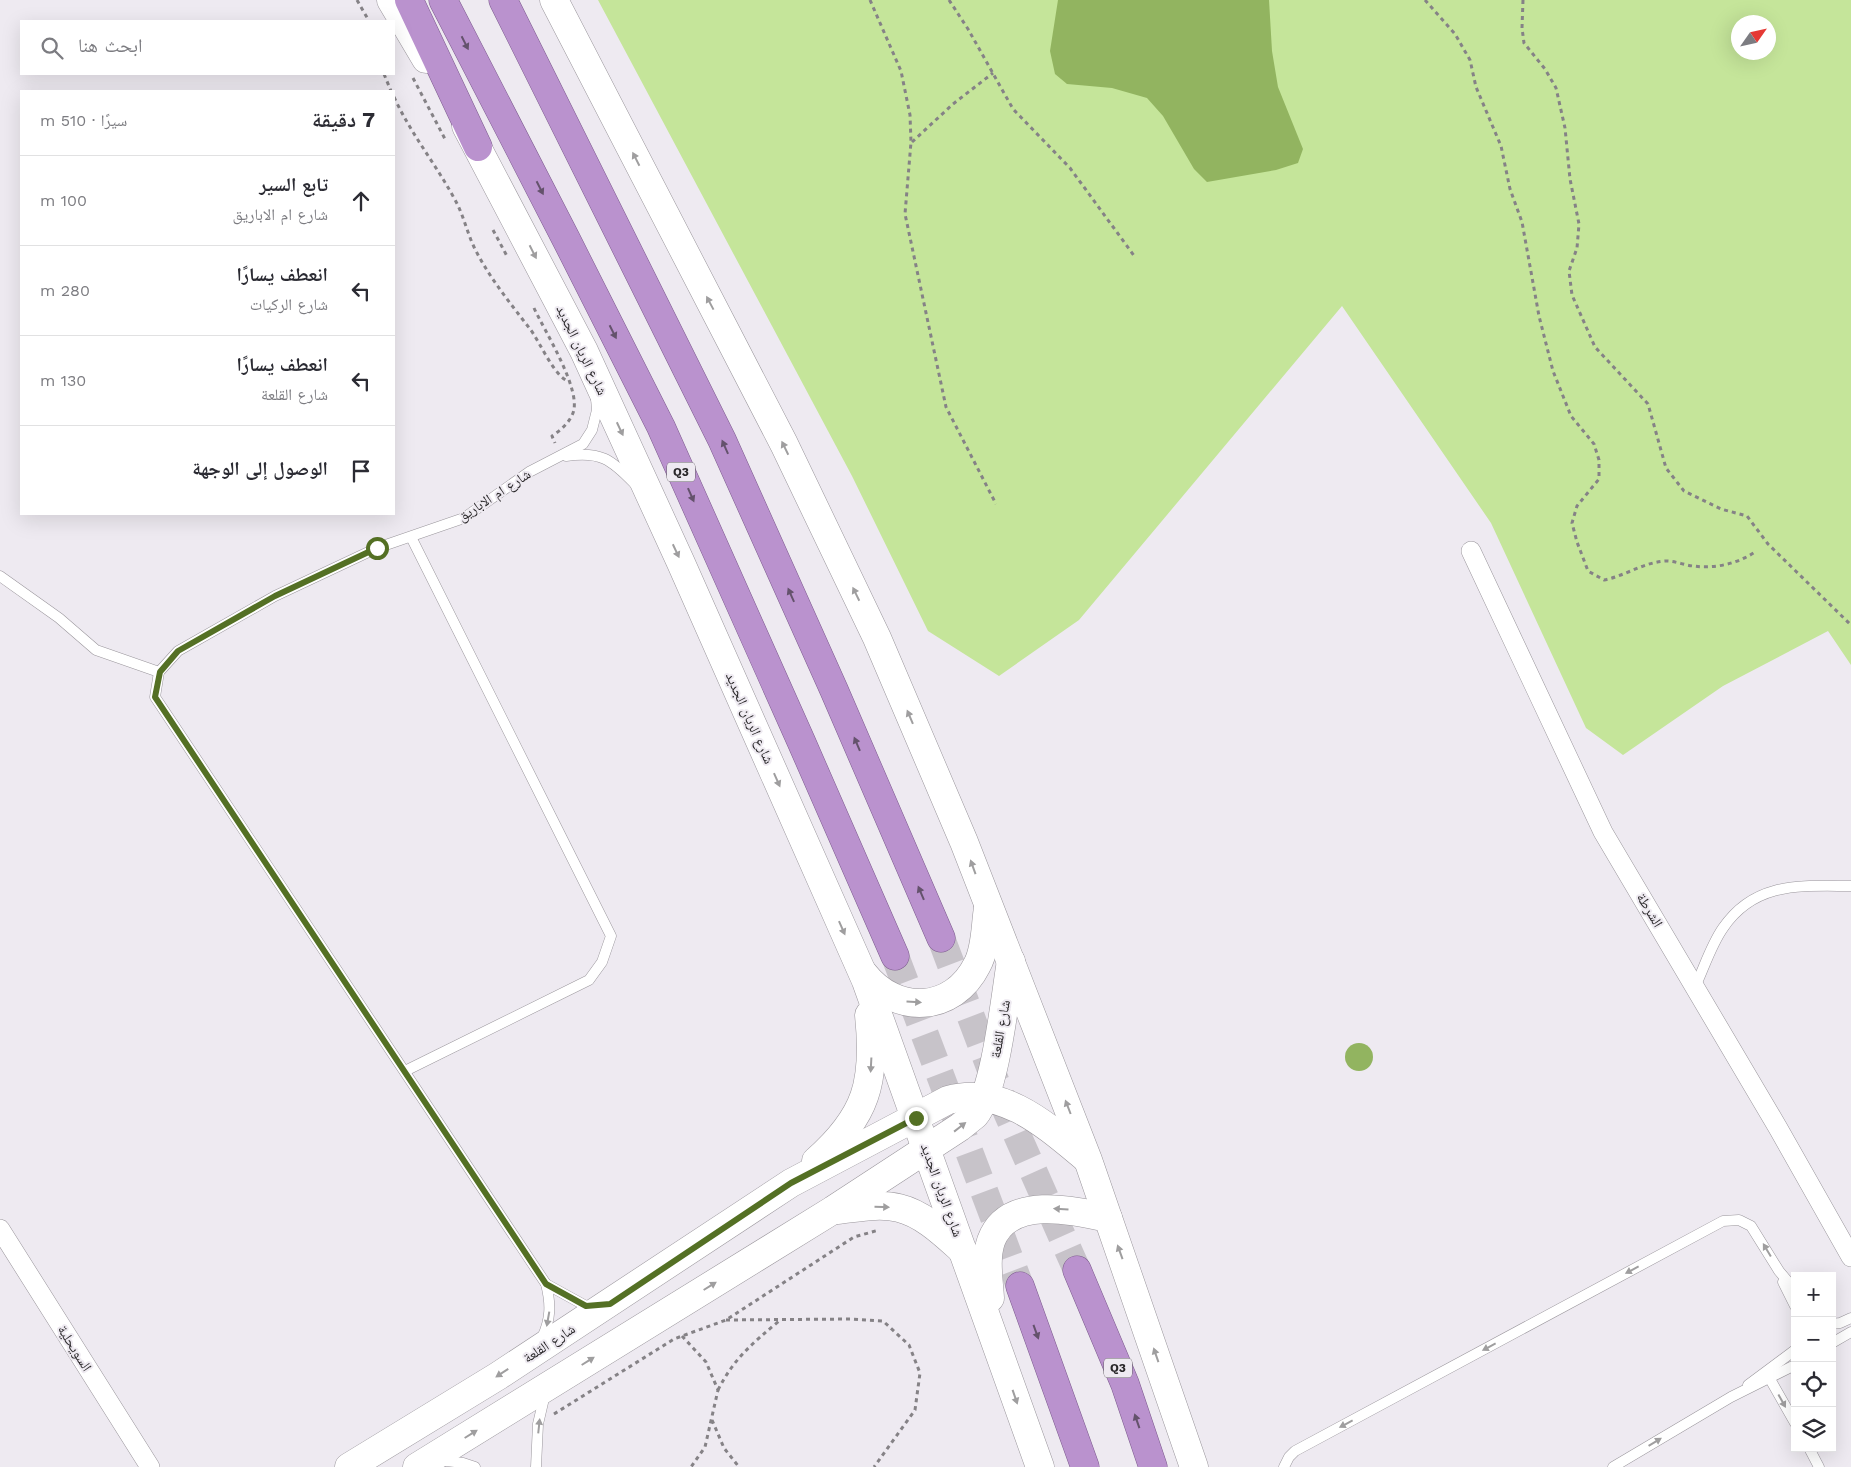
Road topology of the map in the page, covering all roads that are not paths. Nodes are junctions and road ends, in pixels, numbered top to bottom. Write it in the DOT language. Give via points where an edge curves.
graph roads {
  1 [pos="391,0"];
  2 [pos="410,0"];
  3 [pos="443,0"];
  4 [pos="503,0"];
  5 [pos="554,0"];
  6 [pos="478,147"];
  7 [pos="594,373"];
  8 [pos="560,457"];
  9 [pos="656,507"];
  10 [pos="410,537"];
  11 [pos="1471,550"];
  12 [pos="0,576"];
  13 [pos="160,672"];
  14 [pos="1851,886"];
  15 [pos="988,908"];
  16 [pos="941,938"];
  17 [pos="895,956"];
  18 [pos="1011,960"];
  19 [pos="863,975"];
  20 [pos="1695,987"];
  21 [pos="404,1071"];
  22 [pos="985,1096"];
  23 [pos="916,1118"];
  24 [pos="926,1150"];
  25 [pos="1088,1160"];
  26 [pos="791,1183"];
  27 [pos="833,1210"];
  28 [pos="1108,1218"];
  29 [pos="0,1229"];
  30 [pos="1848,1244"];
  31 [pos="964,1252"];
  32 [pos="1077,1270"];
  33 [pos="1779,1271"];
  34 [pos="546,1284"];
  35 [pos="1791,1285"];
  36 [pos="1020,1286"];
  37 [pos="1791,1297"];
  38 [pos="610,1304"];
  39 [pos="1851,1318"];
  40 [pos="1836,1324"];
  41 [pos="1851,1332"];
  42 [pos="994,1335"];
  43 [pos="1836,1341"];
  44 [pos="534,1352"];
  45 [pos="1791,1353"];
  46 [pos="1791,1367"];
  47 [pos="1770,1379"];
  48 [pos="546,1387"];
  49 [pos="1742,1390"];
  50 [pos="1791,1417"];
  51 [pos="1811,1452"];
  52 [pos="423,1463"];
  53 [pos="150,1467"];
  54 [pos="349,1467"];
  55 [pos="475,1467"];
  56 [pos="536,1467"];
  57 [pos="1040,1467"];
  58 [pos="1085,1467"];
  59 [pos="1153,1467"];
  60 [pos="1194,1467"];
  61 [pos="1284,1467"];
  62 [pos="1613,1467"];
  63 [pos="1819,1467"];
  1 -- 6 [label="main road, شارع الريان الجديد"];
  2 -- 6 [label="highway"];
  3 -- 17 [label="highway, Q3, one-way" via="661,427"];
  16 -- 4 [label="highway, one-way" via="722,440"];
  15 -- 5 [label="main road, one-way" via="964,842 877,638 784,444"];
  6 -- 7 [label="main road, شارع الريان الجديد, one-way"];
  7 -- 8 [label="lane, شارع ام الاباريق" via="597,410 592,430 583,444"];
  7 -- 9 [label="main road, شارع الريان الجديد, one-way"];
  8 -- 9 [label="lane, شارع ام الاباريق" via="587,453 607,459"];
  8 -- 10 [label="lane, شارع ام الاباريق" via="529,472 464,518"];
  9 -- 19 [label="main road, شارع الريان الجديد, one-way"];
  10 -- 13 [label="lane, شارع ام الاباريق" via="377,548 275,596 178,651"];
  10 -- 21 [label="lane" via="611,936 602,962 589,980"];
  11 -- 20 [label="street, الشرطة" via="1603,832"];
  12 -- 13 [label="lane" via="59,618 96,650"];
  13 -- 21 [label="lane, شارع ام الاباريق" via="155,697"];
  14 -- 20 [label="lane" via="1792,886 1755,898 1732,916 1722,929"];
  15 -- 18 [label="main road"];
  19 -- 15 [label="main road, one-way" via="873,986 897,1000 932,1002 951,994 967,981 978,963"];
  18 -- 22 [label="main road, شارع القلعة" via="996,1056"];
  25 -- 18 [label="main road, one-way"];
  19 -- 23 [label="main road, شارع الريان الجديد"];
  19 -- 26 [label="main road, one-way" via="872,1044 871,1078 858,1115 834,1145"];
  20 -- 30 [label="street, الشرطة"];
  21 -- 34 [label="lane"];
  22 -- 23 [label="main road, شارع القلعة" via="948,1100"];
  24 -- 22 [label="main road, شارع القلعة, one-way" via="960,1128 975,1114"];
  22 -- 25 [label="main road, شارع القلعة" via="1028,1114"];
  23 -- 24 [label="main road, شارع الريان الجديد"];
  23 -- 26 [label="main road, شارع القلعة"];
  24 -- 27 [label="main road, شارع القلعة"];
  24 -- 31 [label="main road, شارع الريان الجديد"];
  25 -- 28 [label="main road"];
  26 -- 38 [label="main road, شارع القلعة"];
  27 -- 31 [label="main road, one-way" via="880,1206 900,1208 940,1230"];
  48 -- 27 [label="main road, شارع القلعة, one-way"];
  28 -- 42 [label="main road, one-way" via="1051,1208 1021,1213 999,1226 991,1242 988,1264"];
  60 -- 28 [label="main road, one-way"];
  29 -- 53 [label="street, السويحلية"];
  31 -- 42 [label="main road, شارع الريان الجديد"];
  59 -- 32 [label="highway, Q3, one-way" via="1125,1384"];
  33 -- 35 [label="lane"];
  33 -- 37 [label="lane"];
  33 -- 61 [label="lane, one-way" via="1751,1226 1739,1220 1723,1221 1295,1451"];
  34 -- 38 [label="lane" via="586,1306"];
  34 -- 44 [label="lane, one-way" via="551,1303 548,1325"];
  36 -- 58 [label="highway, one-way"];
  38 -- 44 [label="main road, شارع القلعة"];
  39 -- 40 [label="lane"];
  41 -- 43 [label="lane"];
  42 -- 57 [label="main road, شارع الريان الجديد, one-way"];
  44 -- 54 [label="main road, شارع القلعة, one-way"];
  45 -- 49 [label="lane"];
  46 -- 47 [label="lane"];
  47 -- 49 [label="lane"];
  47 -- 50 [label="lane, one-way"];
  52 -- 48 [label="main road, شارع القلعة, one-way"];
  56 -- 48 [label="lane, one-way" via="538,1424"];
  62 -- 49 [label="lane, one-way"];
  51 -- 63 [label="lane"];
  52 -- 55 [label="lane" via="463,1463"];
}
